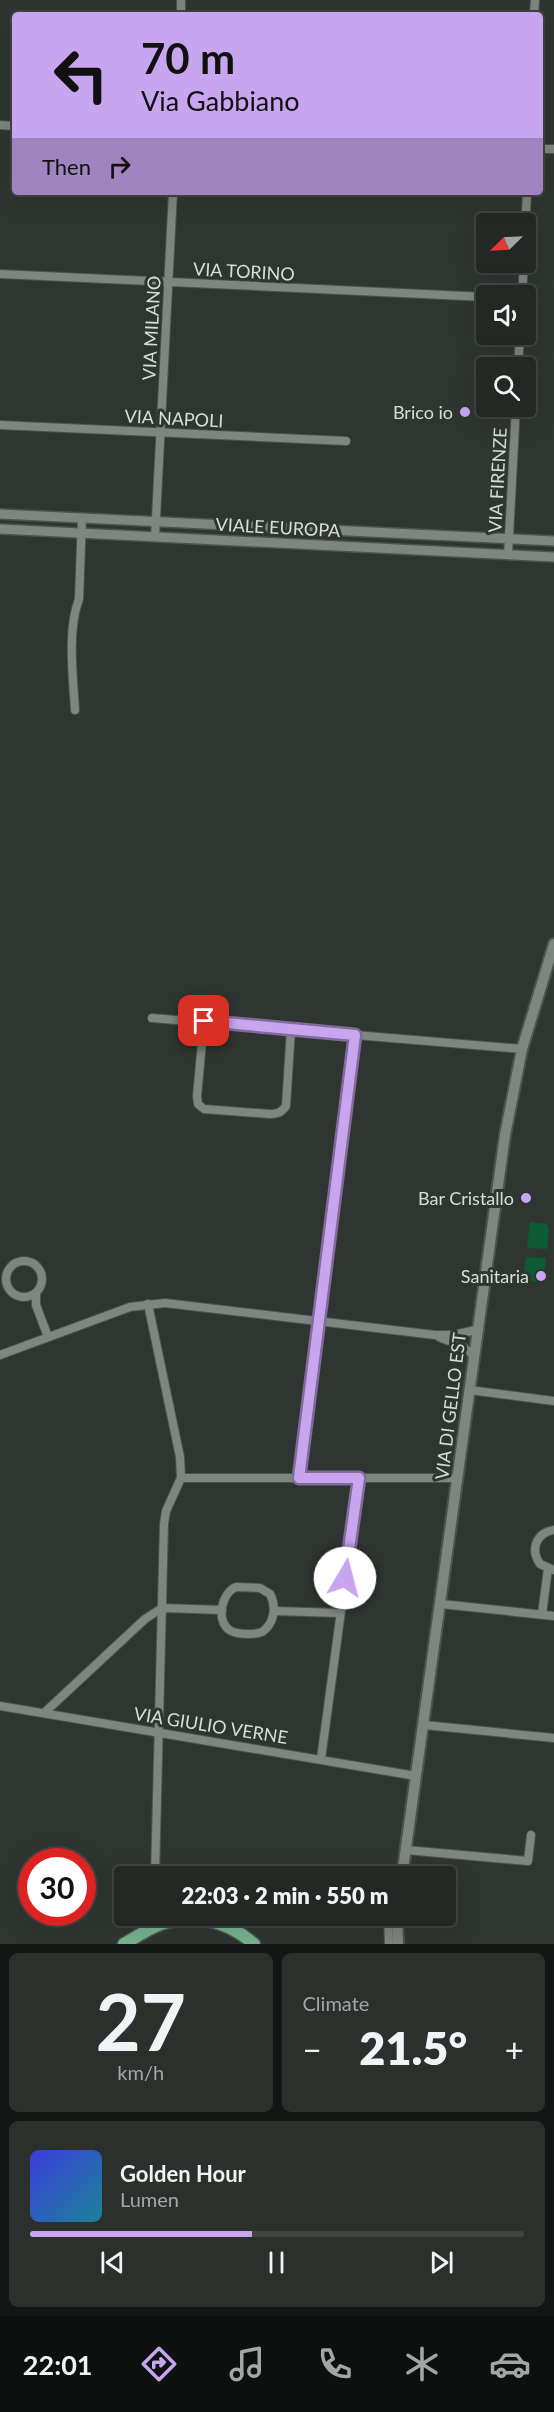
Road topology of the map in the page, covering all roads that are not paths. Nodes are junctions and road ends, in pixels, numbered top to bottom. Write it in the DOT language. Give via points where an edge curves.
graph roads {
  1 [pos="173,195"];
  2 [pos="527,195"];
  3 [pos="526,213"];
  4 [pos="0,274"];
  5 [pos="169,282"];
  6 [pos="476,297"];
  7 [pos="515,417"];
  8 [pos="0,425"];
  9 [pos="161,433"];
  10 [pos="346,441"];
  11 [pos="0,513"];
  12 [pos="82,518"];
  13 [pos="156,521"];
  14 [pos="0,529"];
  15 [pos="82,535"];
  16 [pos="155,537"];
  17 [pos="508,538"];
  18 [pos="554,541"];
  19 [pos="508,555"];
  20 [pos="554,557"];
  21 [pos="75,710"];
  22 [pos="554,944"];
  23 [pos="152,1017"];
  24 [pos="204,1021"];
  25 [pos="291,1029"];
  26 [pos="355,1035"];
  27 [pos="522,1049"];
  28 [pos="36,1293"];
  29 [pos="25,1298"];
  30 [pos="148,1304"];
  31 [pos="36,1305"];
  32 [pos="319,1321"];
  33 [pos="476,1330"];
  34 [pos="435,1335"];
  35 [pos="48,1337"];
  36 [pos="0,1355"];
  37 [pos="473,1355"];
  38 [pos="469,1390"];
  39 [pos="554,1401"];
  40 [pos="181,1478"];
  41 [pos="299,1478"];
  42 [pos="359,1478"];
  43 [pos="457,1478"];
  44 [pos="554,1530"];
  45 [pos="551,1570"];
  46 [pos="441,1604"];
  47 [pos="162,1608"];
  48 [pos="222,1610"];
  49 [pos="274,1611"];
  50 [pos="340,1613"];
  51 [pos="542,1614"];
  52 [pos="554,1616"];
  53 [pos="0,1706"];
  54 [pos="44,1713"];
  55 [pos="424,1725"];
  56 [pos="159,1732"];
  57 [pos="554,1738"];
  58 [pos="321,1759"];
  59 [pos="416,1776"];
  60 [pos="531,1835"];
  61 [pos="406,1850"];
  62 [pos="157,1866"];
  63 [pos="404,1866"];
  64 [pos="388,1926"];
  65 [pos="397,1926"];
  66 [pos="148,1931"];
  67 [pos="123,1944"];
  68 [pos="136,1944"];
  69 [pos="254,1944"];
  70 [pos="389,1944"];
  71 [pos="398,1944"];
  1 -- 5 [label="street, VIA MILANO"];
  2 -- 3 [label="street"];
  4 -- 5 [label="street, VIA TORINO"];
  5 -- 6 [label="street, VIA TORINO"];
  5 -- 9 [label="street, VIA MILANO"];
  7 -- 17 [label="street, VIA FIRENZE"];
  8 -- 9 [label="street, VIA NAPOLI"];
  9 -- 10 [label="street, VIA NAPOLI"];
  9 -- 13 [label="street, VIA MILANO"];
  11 -- 12 [label="street, VIALE EUROPA"];
  12 -- 13 [label="street, VIALE EUROPA"];
  12 -- 15 [label="street"];
  13 -- 16 [label="street, VIA MILANO"];
  13 -- 17 [label="street, VIALE EUROPA"];
  14 -- 15 [label="street, VIALE EUROPA"];
  15 -- 16 [label="street, VIALE EUROPA"];
  15 -- 21 [label="street" via="72,652"];
  16 -- 19 [label="street, VIALE EUROPA"];
  17 -- 18 [label="street, VIALE EUROPA"];
  17 -- 19 [label="street, VIA FIRENZE"];
  19 -- 20 [label="street, VIALE EUROPA"];
  22 -- 27 [label="main road, VIA DI GELLO EST"];
  23 -- 24 [label="street"];
  24 -- 25 [label="street"];
  24 -- 25 [label="street" via="197,1096 204,1109 270,1114 283,1110"];
  25 -- 26 [label="street"];
  26 -- 27 [label="street"];
  26 -- 32 [label="street"];
  27 -- 33 [label="main road, VIA DI GELLO EST"];
  28 -- 29 [label="street"];
  28 -- 29 [label="street" via="42,1283 39,1268 29,1261 17,1262 8,1271 6,1283 13,1294"];
  28 -- 31 [label="street"];
  29 -- 31 [label="street"];
  30 -- 32 [label="street" via="179,1304"];
  30 -- 35 [label="street"];
  30 -- 40 [label="street" via="177,1439"];
  31 -- 35 [label="street"];
  32 -- 34 [label="street"];
  32 -- 41 [label="street"];
  33 -- 34 [label="street"];
  33 -- 37 [label="main road, VIA DI GELLO EST"];
  34 -- 37 [label="street"];
  35 -- 36 [label="street"];
  37 -- 38 [label="main road, VIA DI GELLO EST"];
  38 -- 39 [label="street"];
  38 -- 43 [label="main road, VIA DI GELLO EST"];
  40 -- 41 [label="street"];
  40 -- 47 [label="street" via="164,1517"];
  41 -- 42 [label="street"];
  42 -- 43 [label="street"];
  42 -- 50 [label="street"];
  43 -- 46 [label="main road, VIA DI GELLO EST"];
  44 -- 45 [label="street" via="541,1535 535,1546 536,1558"];
  45 -- 51 [label="street"];
  46 -- 51 [label="street"];
  46 -- 55 [label="main road, VIA DI GELLO EST"];
  47 -- 48 [label="street"];
  47 -- 54 [label="street" via="145,1619"];
  47 -- 56 [label="street"];
  48 -- 49 [label="street" via="230,1631 258,1634 267,1629"];
  48 -- 49 [label="street" via="226,1593 236,1587 266,1590 273,1599"];
  49 -- 50 [label="street"];
  50 -- 58 [label="street"];
  51 -- 52 [label="street"];
  53 -- 54 [label="street, VIA GIULIO VERNE"];
  54 -- 56 [label="street, VIA GIULIO VERNE"];
  55 -- 57 [label="street"];
  55 -- 59 [label="main road, VIA DI GELLO EST"];
  56 -- 58 [label="street, VIA GIULIO VERNE"];
  56 -- 62 [label="street"];
  58 -- 59 [label="street, VIA GIULIO VERNE"];
  59 -- 61 [label="main road, VIA DI GELLO EST"];
  60 -- 61 [label="street" via="528,1861"];
  61 -- 63 [label="main road, VIA DI GELLO EST"];
  64 -- 70 [label="street"];
  65 -- 71 [label="main road"];
  66 -- 67 [label="highway"];
  66 -- 68 [label="highway"];
  66 -- 69 [label="highway" via="183,1919 209,1920 236,1930"];
}
